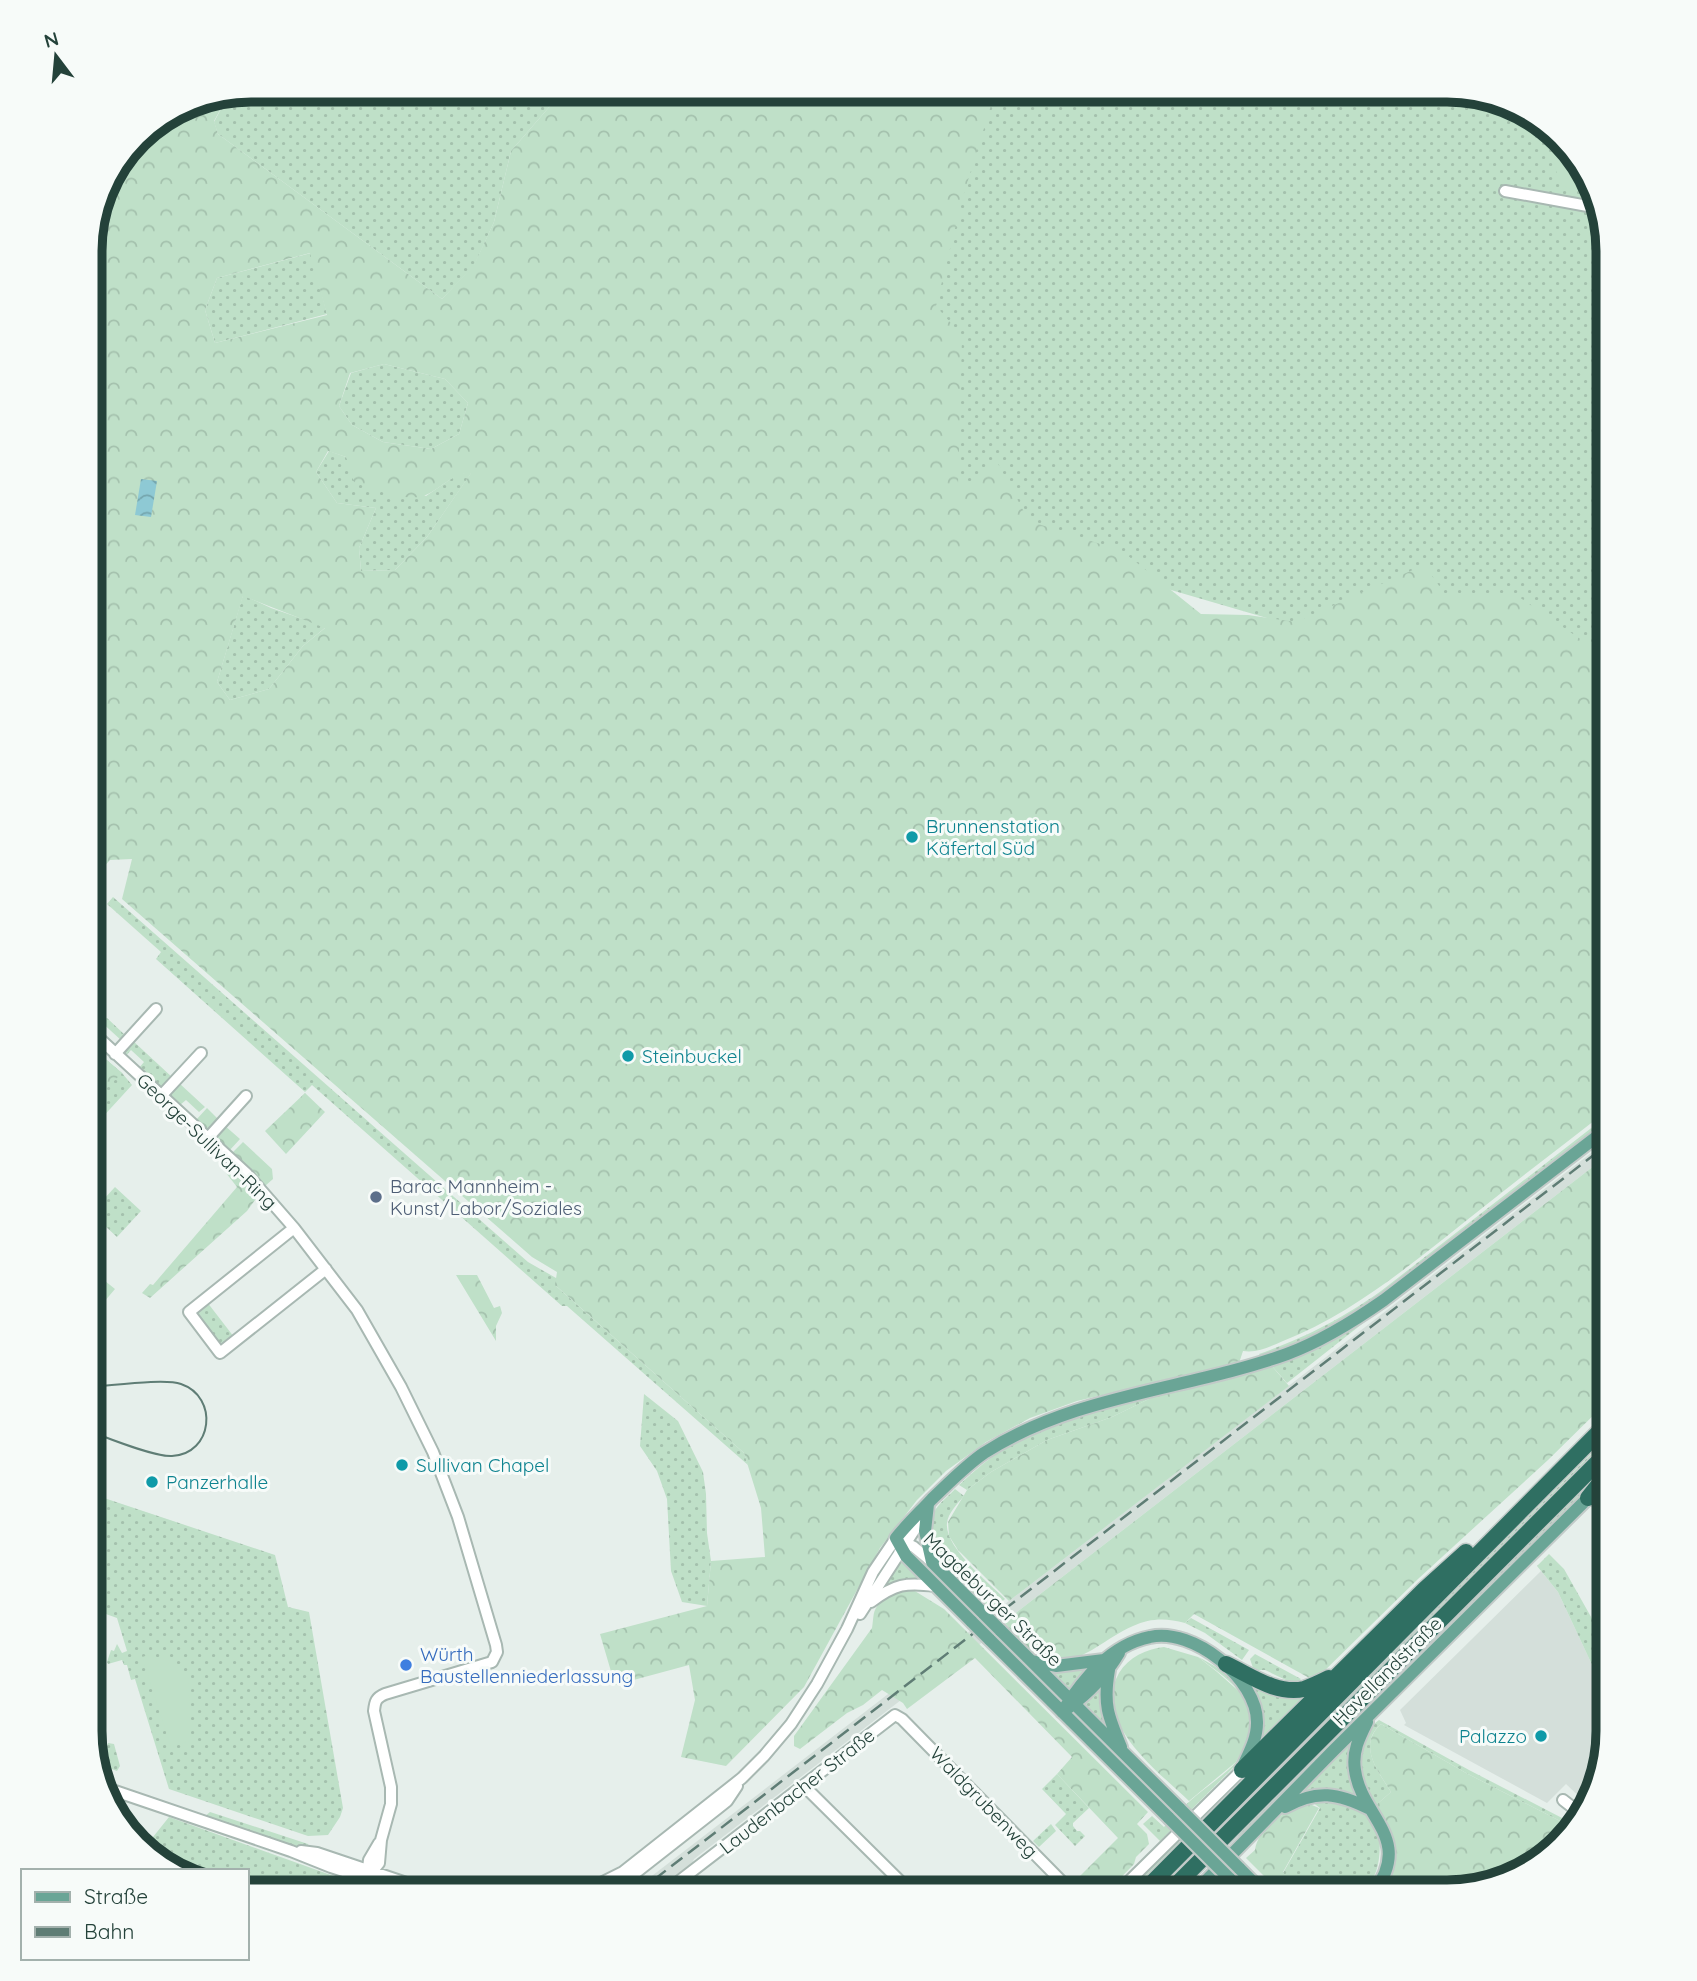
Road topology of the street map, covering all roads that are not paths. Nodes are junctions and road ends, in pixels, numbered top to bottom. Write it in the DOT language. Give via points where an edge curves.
graph roads {
  1 [pos="1505,191"];
  2 [pos="1589,205"];
  3 [pos="156,1009"];
  4 [pos="102,1041"];
  5 [pos="201,1053"];
  6 [pos="116,1054"];
  7 [pos="161,1096"];
  8 [pos="246,1096"];
  9 [pos="1596,1137"];
  10 [pos="208,1138"];
  11 [pos="294,1228"];
  12 [pos="326,1269"];
  13 [pos="1596,1435"];
  14 [pos="1596,1463"];
  15 [pos="1596,1488"];
  16 [pos="1596,1491"];
  17 [pos="1588,1498"];
  18 [pos="927,1508"];
  19 [pos="1495,1535"];
  20 [pos="901,1543"];
  21 [pos="932,1562"];
  22 [pos="935,1586"];
  23 [pos="866,1605"];
  24 [pos="847,1629"];
  25 [pos="1031,1661"];
  26 [pos="1226,1664"];
  27 [pos="1107,1665"];
  28 [pos="1341,1672"];
  29 [pos="1072,1701"];
  30 [pos="1062,1712"];
  31 [pos="1371,1713"];
  32 [pos="895,1715"];
  33 [pos="1124,1753"];
  34 [pos="1242,1770"];
  35 [pos="742,1778"];
  36 [pos="804,1786"];
  37 [pos="117,1795"];
  38 [pos="1563,1800"];
  39 [pos="1573,1808"];
  40 [pos="1370,1809"];
  41 [pos="1273,1814"];
  42 [pos="369,1874"];
  43 [pos="382,1880"];
  44 [pos="390,1880"];
  45 [pos="607,1880"];
  46 [pos="626,1880"];
  47 [pos="681,1880"];
  48 [pos="899,1880"];
  49 [pos="1060,1880"];
  50 [pos="1130,1880"];
  51 [pos="1155,1880"];
  52 [pos="1181,1880"];
  53 [pos="1207,1880"];
  54 [pos="1231,1880"];
  55 [pos="1251,1880"];
  56 [pos="1381,1880"];
  1 -- 2 [label="street"];
  3 -- 6 [label="street"];
  4 -- 6 [label="street, George-Sullivan-Ring"];
  5 -- 7 [label="street"];
  6 -- 7 [label="street, George-Sullivan-Ring"];
  7 -- 10 [label="street, George-Sullivan-Ring"];
  8 -- 10 [label="street"];
  9 -- 18 [label="main road" via="1384,1300 1317,1341 1250,1366 1051,1419 981,1455"];
  10 -- 11 [label="street, George-Sullivan-Ring"];
  11 -- 12 [label="street, George-Sullivan-Ring"];
  11 -- 12 [label="street" via="189,1312 220,1353"];
  12 -- 42 [label="street, George-Sullivan-Ring" via="376,1342 433,1452 458,1517 497,1652 492,1662 385,1694 375,1702 391,1804 379,1863"];
  13 -- 19 [label="highway"];
  14 -- 52 [label="highway"];
  15 -- 17 [label="highway"];
  16 -- 17 [label="street, Havellandstraße"];
  17 -- 31 [label="main road, Havellandstraße"];
  18 -- 20 [label="main road" via="916,1514"];
  18 -- 21 [label="main road" via="925,1531"];
  19 -- 28 [label="highway" via="1464,1553"];
  19 -- 51 [label="highway"];
  20 -- 21 [label="street, Magdeburger Straße" via="914,1546"];
  20 -- 22 [label="main road, Magdeburger Straße" via="906,1556"];
  20 -- 23 [label="street"];
  20 -- 24 [label="street" via="873,1572"];
  21 -- 25 [label="main road, Magdeburger Straße, bridge"];
  22 -- 23 [label="street" via="904,1584 884,1591"];
  22 -- 30 [label="main road, Magdeburger Straße, bridge"];
  23 -- 24 [label="street"];
  24 -- 35 [label="street" via="791,1724"];
  25 -- 27 [label="main road" via="1056,1666"];
  25 -- 29 [label="main road, Magdeburger Straße"];
  26 -- 27 [label="main road" via="1190,1642 1170,1636 1150,1637 1122,1649"];
  26 -- 28 [label="highway" via="1261,1682 1293,1690"];
  26 -- 34 [label="main road" via="1248,1692 1258,1721"];
  27 -- 29 [label="main road" via="1086,1695"];
  27 -- 33 [label="main road" via="1108,1716"];
  28 -- 34 [label="highway"];
  29 -- 30 [label="main road"];
  29 -- 33 [label="main road, Magdeburger Straße"];
  30 -- 54 [label="main road, Magdeburger Straße, bridge"];
  31 -- 40 [label="main road" via="1354,1761"];
  31 -- 41 [label="main road, Havellandstraße"];
  32 -- 36 [label="street, Laudenbacher Straße"];
  32 -- 49 [label="street, Waldgrubenweg"];
  33 -- 55 [label="main road, Magdeburger Straße, bridge"];
  34 -- 50 [label="street"];
  35 -- 45 [label="street"];
  35 -- 46 [label="street" via="727,1801"];
  36 -- 47 [label="street, Laudenbacher Straße"];
  36 -- 48 [label="street"];
  37 -- 42 [label="street" via="314,1861"];
  38 -- 39 [label="street"];
  40 -- 41 [label="main road" via="1327,1794 1295,1801"];
  40 -- 56 [label="main road" via="1387,1839 1388,1856"];
  41 -- 53 [label="main road, Havellandstraße"];
  42 -- 43 [label="street"];
  42 -- 44 [label="street"];
}
